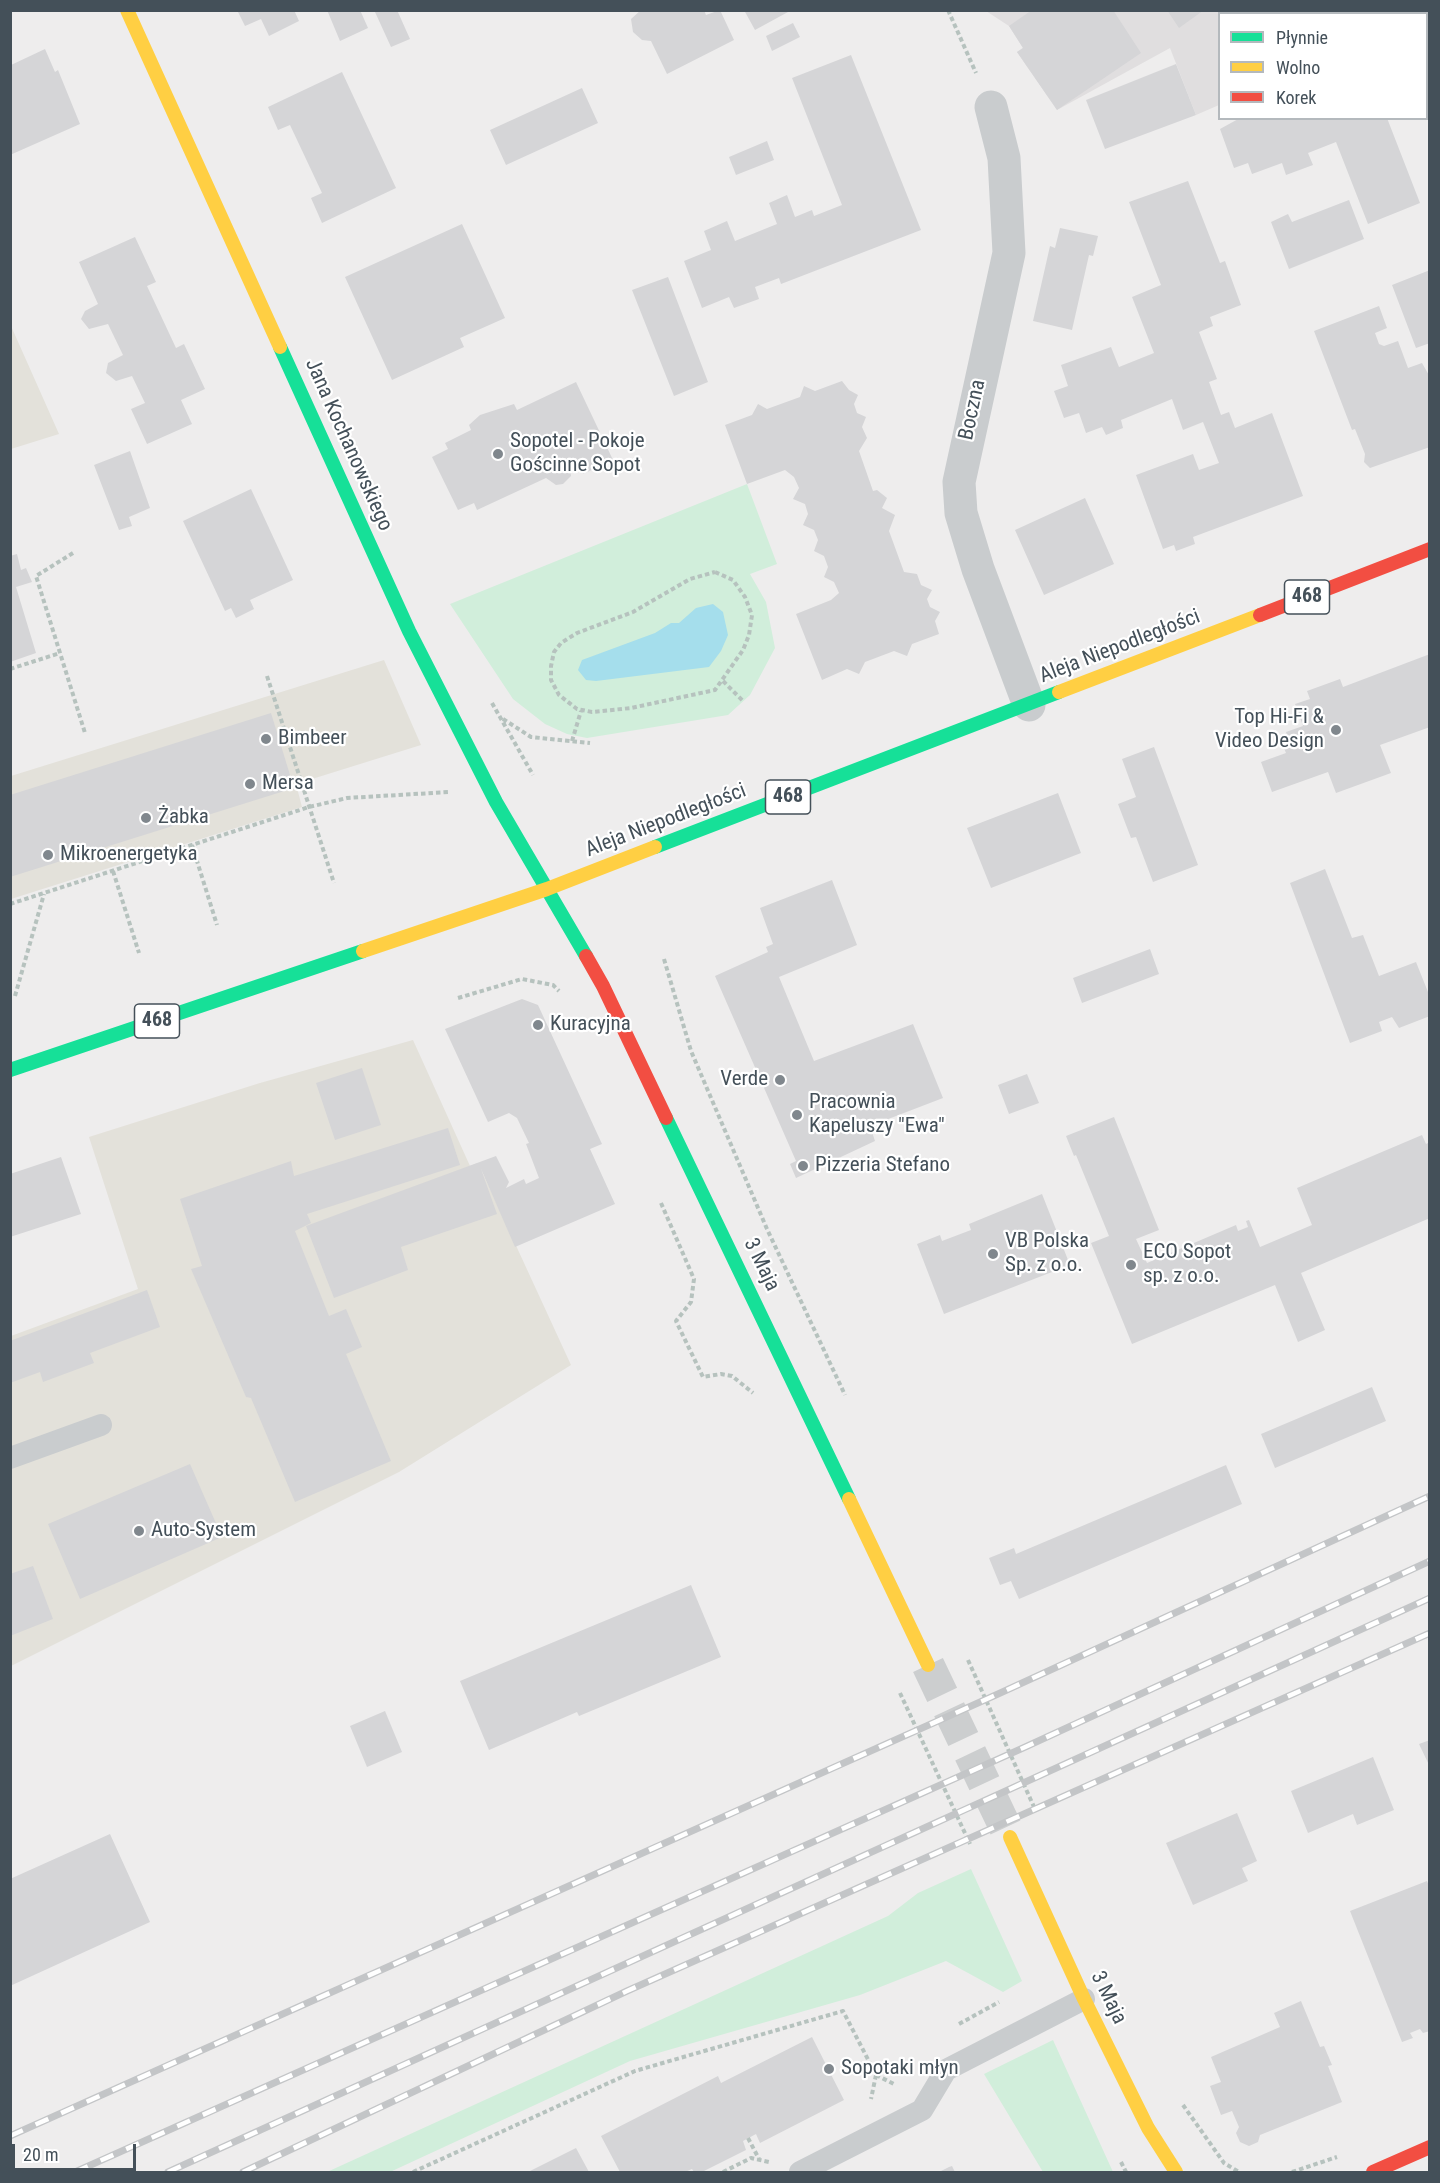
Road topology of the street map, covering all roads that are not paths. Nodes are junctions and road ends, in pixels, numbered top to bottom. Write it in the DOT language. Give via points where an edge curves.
graph roads {
  1 [pos="128,10"];
  2 [pos="991,107"];
  3 [pos="1430,549"];
  4 [pos="1029,705"];
  5 [pos="547,889"];
  6 [pos="10,1070"];
  7 [pos="101,1425"];
  8 [pos="10,1458"];
  9 [pos="928,1665"];
  10 [pos="1010,1838"];
  11 [pos="1084,1999"];
  12 [pos="1430,2148"];
  13 [pos="800,2172"];
  14 [pos="1176,2172"];
  15 [pos="1373,2172"];
  1 -- 5 [label="street, Jana Kochanowskiego" via="409,631 496,802"];
  2 -- 4 [label="street, Boczna" via="1004,158 1009,253 959,482 962,513 978,569"];
  3 -- 4 [label="street, Aleja Niepodległości / 468"];
  4 -- 5 [label="street, Aleja Niepodległości / 468"];
  5 -- 6 [label="street, Aleja Niepodległości / 468"];
  5 -- 9 [label="street, 3 Maja" via="603,986"];
  7 -- 8 [label="lane"];
  10 -- 11 [label="street, 3 Maja"];
  11 -- 13 [label="lane" via="946,2070 922,2110"];
  11 -- 14 [label="street, 3 Maja" via="1148,2127"];
  12 -- 15 [label="street"];
}
